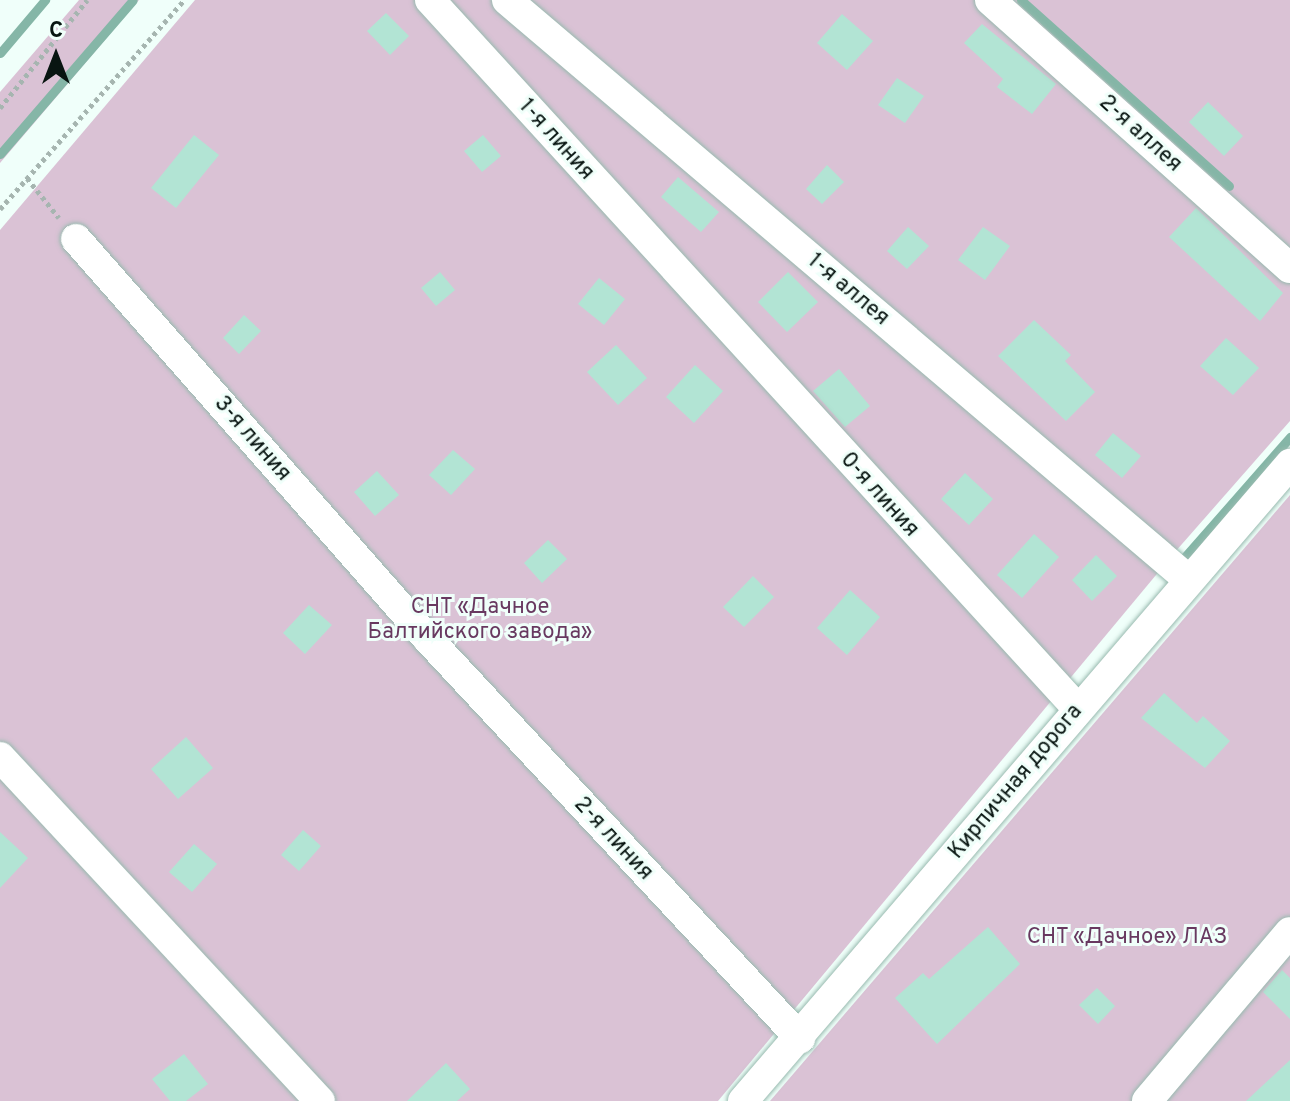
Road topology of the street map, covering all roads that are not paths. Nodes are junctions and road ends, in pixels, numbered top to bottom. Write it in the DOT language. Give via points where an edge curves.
graph roads {
  1 [pos="430,0"];
  2 [pos="507,0"];
  3 [pos="990,0"];
  4 [pos="76,239"];
  5 [pos="1290,268"];
  6 [pos="681,280"];
  7 [pos="1290,464"];
  8 [pos="1189,580"];
  9 [pos="428,639"];
  10 [pos="1077,708"];
  11 [pos="0,757"];
  12 [pos="1290,932"];
  13 [pos="800,1038"];
  14 [pos="320,1101"];
  15 [pos="743,1101"];
  16 [pos="1147,1101"];
  1 -- 6 [label="street, 1-я линия"];
  2 -- 8 [label="street, 1-я аллея"];
  3 -- 5 [label="street, 2-я аллея"];
  4 -- 9 [label="street, 3-я линия"];
  6 -- 10 [label="street, 0-я линия"];
  7 -- 8 [label="street, Кирпичная дорога"];
  8 -- 10 [label="street, Кирпичная дорога"];
  9 -- 13 [label="street, 2-я линия"];
  10 -- 13 [label="street, Кирпичная дорога"];
  11 -- 14 [label="street"];
  12 -- 16 [label="street"];
  13 -- 15 [label="street, Кирпичная дорога"];
}
